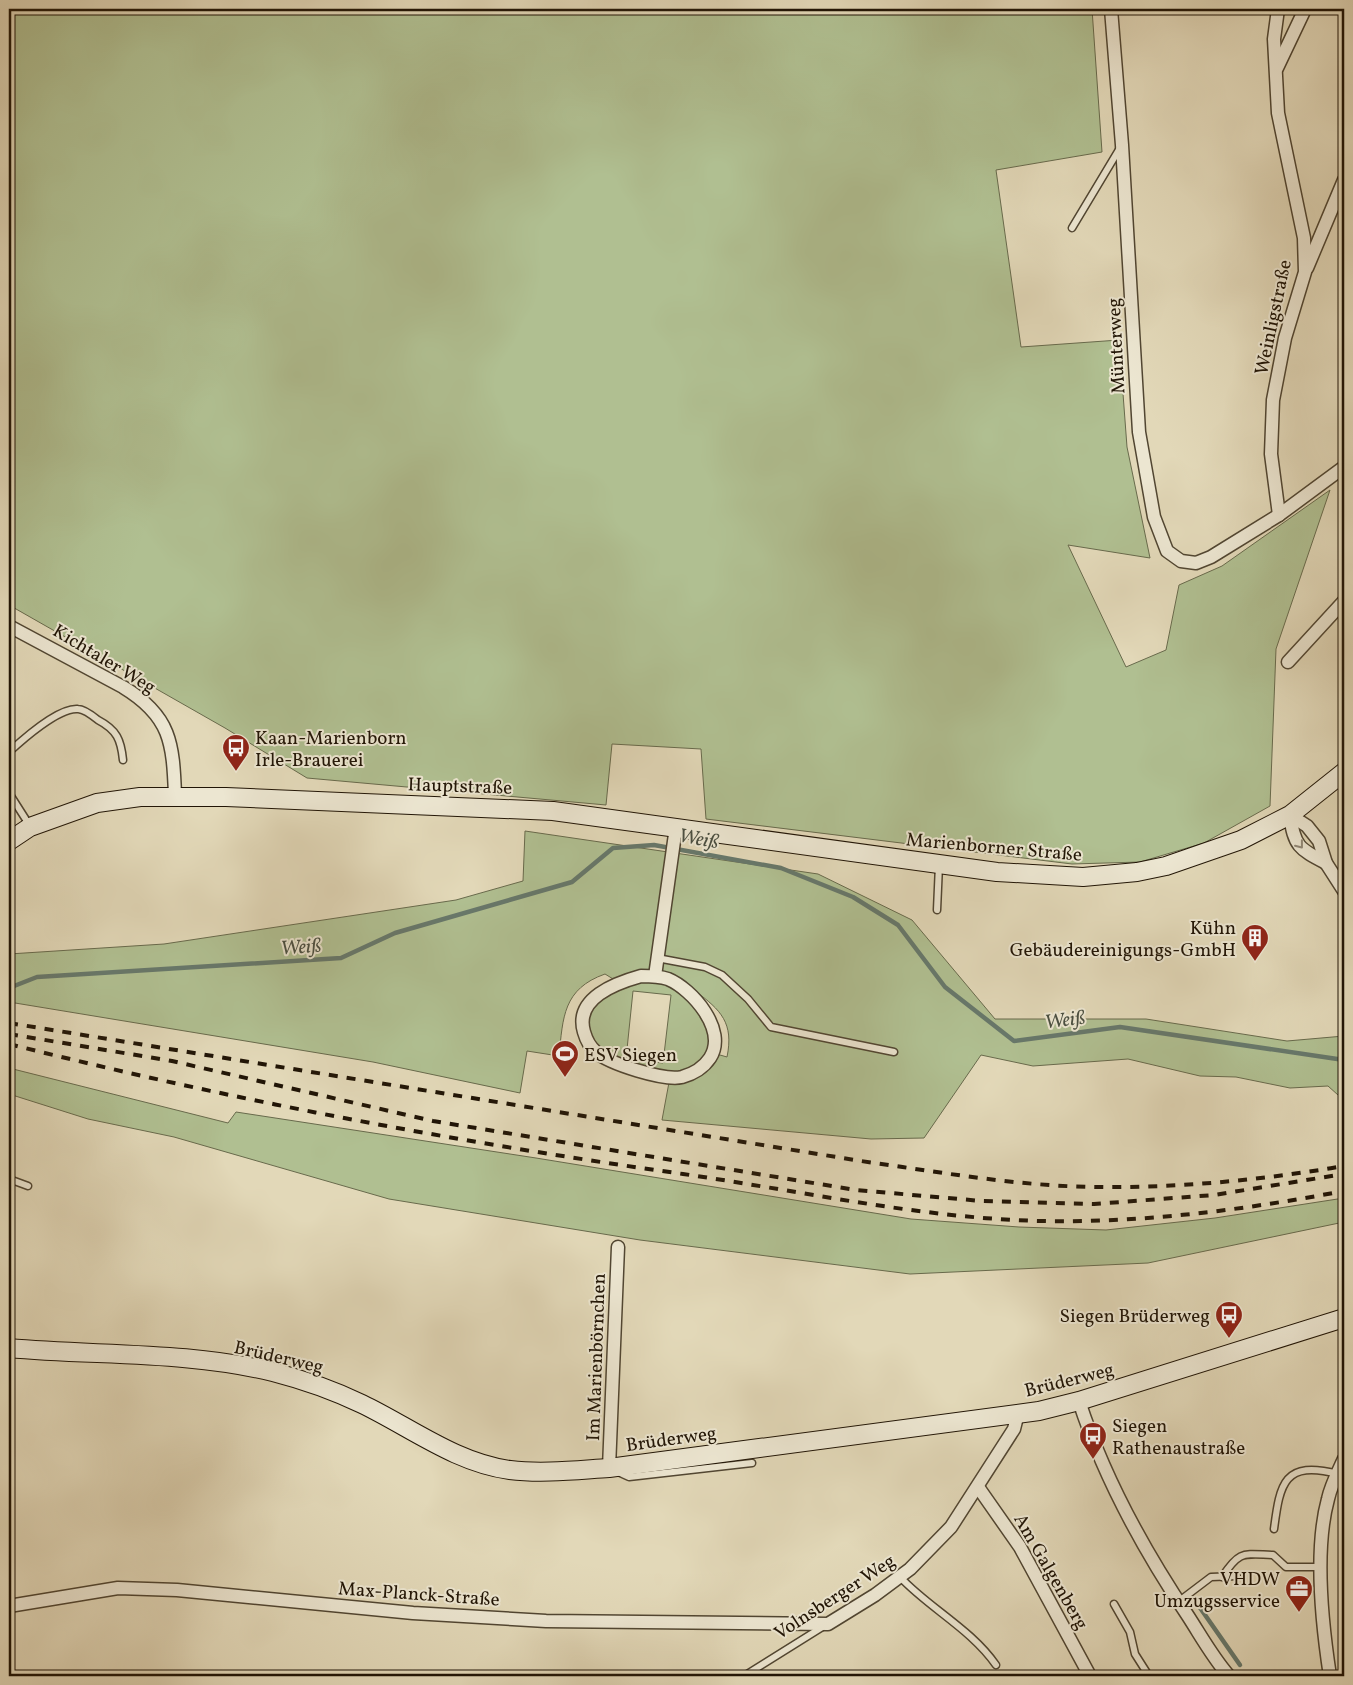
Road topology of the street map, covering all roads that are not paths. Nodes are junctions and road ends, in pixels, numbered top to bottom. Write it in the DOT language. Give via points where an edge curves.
graph roads {
  1 [pos="1111,9"];
  2 [pos="1278,9"];
  3 [pos="1305,9"];
  4 [pos="1276,70"];
  5 [pos="1122,145"];
  6 [pos="1344,180"];
  7 [pos="1072,228"];
  8 [pos="1305,272"];
  9 [pos="1344,467"];
  10 [pos="1278,515"];
  11 [pos="1344,601"];
  12 [pos="9,626"];
  13 [pos="1288,662"];
  14 [pos="9,752"];
  15 [pos="123,760"];
  16 [pos="1344,772"];
  17 [pos="9,793"];
  18 [pos="175,796"];
  19 [pos="1290,815"];
  20 [pos="30,828"];
  21 [pos="675,834"];
  22 [pos="9,840"];
  23 [pos="1326,863"];
  24 [pos="939,864"];
  25 [pos="1344,890"];
  26 [pos="937,910"];
  27 [pos="657,958"];
  28 [pos="655,976"];
  29 [pos="894,1052"];
  30 [pos="9,1179"];
  31 [pos="28,1186"];
  32 [pos="618,1247"];
  33 [pos="1344,1318"];
  34 [pos="9,1348"];
  35 [pos="1079,1401"];
  36 [pos="1018,1413"];
  37 [pos="1344,1460"];
  38 [pos="752,1463"];
  39 [pos="609,1468"];
  40 [pos="1338,1474"];
  41 [pos="978,1487"];
  42 [pos="1274,1529"];
  43 [pos="1322,1566"];
  44 [pos="1237,1576"];
  45 [pos="900,1577"];
  46 [pos="1222,1577"];
  47 [pos="1178,1602"];
  48 [pos="1114,1604"];
  49 [pos="9,1606"];
  50 [pos="828,1624"];
  51 [pos="996,1665"];
  52 [pos="744,1676"];
  53 [pos="1090,1676"];
  54 [pos="1149,1676"];
  55 [pos="1228,1676"];
  56 [pos="1330,1676"];
  1 -- 5 [label="street, Münterweg"];
  2 -- 4 [label="street, Weinligstraße" via="1274,38"];
  3 -- 4 [label="street"];
  4 -- 8 [label="street, Weinligstraße" via="1278,113 1304,238"];
  5 -- 7 [label="lane"];
  5 -- 10 [label="street, Münterweg" via="1139,432 1159,535 1167,551 1181,560 1196,563"];
  6 -- 8 [label="street"];
  8 -- 10 [label="street, Weinligstraße" via="1285,338 1273,400 1271,454"];
  9 -- 10 [label="street"];
  11 -- 13 [label="street"];
  12 -- 18 [label="street, Kichtaler Weg" via="123,687 153,709 168,735 174,755"];
  14 -- 15 [label="lane" via="41,726 79,708 108,725 121,741"];
  16 -- 19 [label="main road, Marienborner Straße"];
  17 -- 20 [label="lane"];
  18 -- 20 [label="main road, Hauptstraße" via="140,797 96,804"];
  18 -- 21 [label="main road, Hauptstraße" via="504,808 603,816"];
  19 -- 23 [label="street" via="1307,826 1320,841"];
  19 -- 23 [label="street, one-way" via="1293,836 1304,851"];
  19 -- 24 [label="main road, Marienborner Straße" via="1265,830 1208,853 1137,872 1056,877"];
  20 -- 22 [label="main road, Hauptstraße"];
  21 -- 24 [label="main road, Marienborner Straße"];
  21 -- 27 [label="street"];
  23 -- 25 [label="street"];
  24 -- 26 [label="lane"];
  27 -- 28 [label="street"];
  27 -- 29 [label="lane" via="705,967 722,975 772,1027"];
  28 -- 28 [label="street" via="641,976 604,991 589,1004 582,1024 586,1038 605,1058 631,1069 681,1077 705,1065 712,1053 714,1038 706,1016 690,995 673,982"];
  30 -- 31 [label="lane"];
  32 -- 39 [label="street, Im Marienbörnchen"];
  33 -- 35 [label="main road, Brüderweg"];
  34 -- 39 [label="main road, Brüderweg" via="152,1357 272,1372 318,1385 363,1404 471,1460 510,1470 561,1472"];
  35 -- 36 [label="main road, Brüderweg"];
  35 -- 47 [label="street" via="1105,1471 1136,1532"];
  36 -- 39 [label="main road, Brüderweg"];
  36 -- 41 [label="street, Volnsberger Weg" via="1014,1430"];
  37 -- 40 [label="street"];
  38 -- 39 [label="lane" via="629,1477"];
  40 -- 42 [label="lane" via="1316,1468 1292,1475 1279,1494"];
  40 -- 43 [label="street" via="1323,1521"];
  41 -- 45 [label="street, Volnsberger Weg" via="951,1527"];
  41 -- 53 [label="street, Am Galgenberg" via="1020,1547"];
  43 -- 46 [label="lane" via="1286,1567 1273,1555 1244,1554 1234,1559"];
  43 -- 56 [label="street" via="1324,1639"];
  44 -- 46 [label="lane"];
  45 -- 50 [label="street, Volnsberger Weg"];
  45 -- 51 [label="lane" via="986,1650"];
  46 -- 47 [label="lane" via="1211,1577"];
  47 -- 55 [label="street"];
  48 -- 54 [label="lane" via="1130,1632 1135,1654"];
  49 -- 50 [label="street, Max-Planck-Straße" via="118,1588 177,1590 413,1613 546,1621"];
  50 -- 52 [label="lane, Volnsberger Weg"];
}
